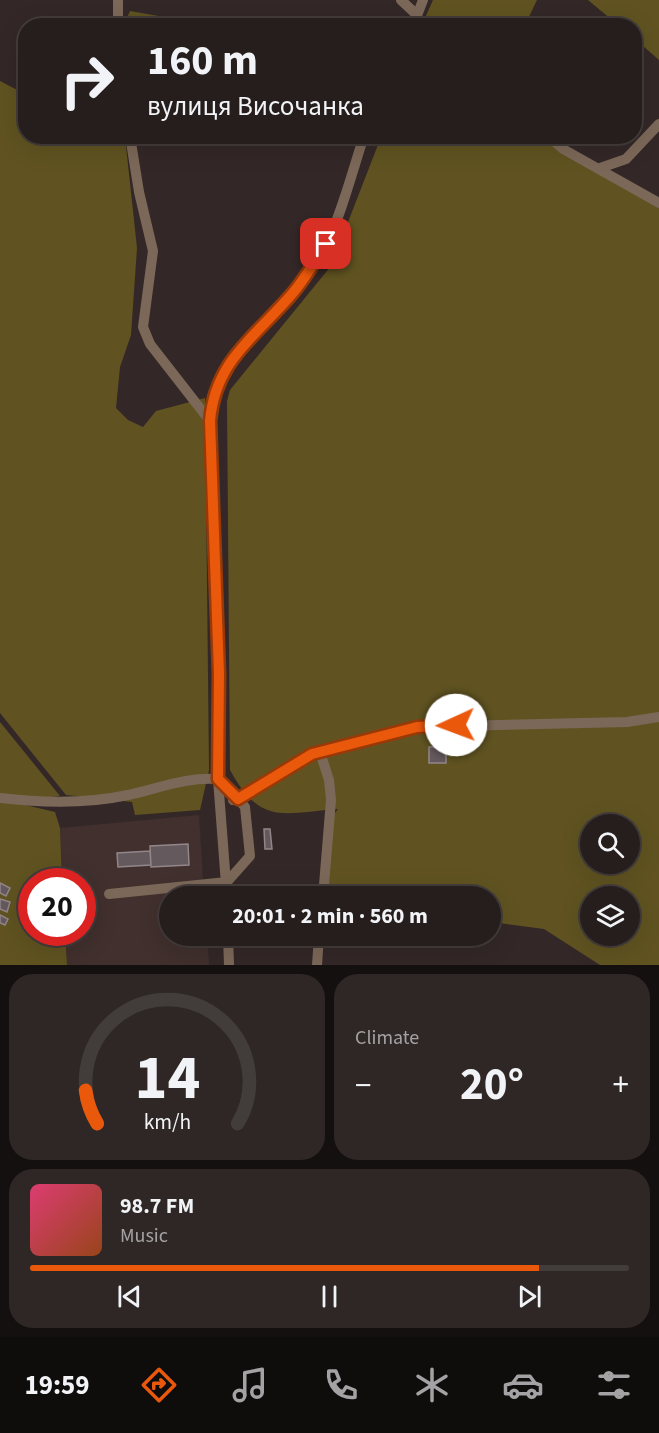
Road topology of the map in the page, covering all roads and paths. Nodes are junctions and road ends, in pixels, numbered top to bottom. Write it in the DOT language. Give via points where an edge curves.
graph roads {
  1 [pos="118,0"];
  2 [pos="401,0"];
  3 [pos="423,0"];
  4 [pos="417,15"];
  5 [pos="118,18"];
  6 [pos="416,18"];
  7 [pos="659,124"];
  8 [pos="642,142"];
  9 [pos="131,144"];
  10 [pos="361,144"];
  11 [pos="557,144"];
  12 [pos="640,144"];
  13 [pos="600,168"];
  14 [pos="659,203"];
  15 [pos="210,421"];
  16 [pos="659,717"];
  17 [pos="320,752"];
  18 [pos="218,779"];
  19 [pos="0,798"];
  20 [pos="238,799"];
  21 [pos="220,808"];
  22 [pos="227,882"];
  23 [pos="227,886"];
  24 [pos="324,886"];
  25 [pos="109,894"];
  26 [pos="228,946"];
  27 [pos="318,946"];
  28 [pos="229,965"];
  29 [pos="317,965"];
  1 -- 5 [label="street"];
  2 -- 4 [label="street"];
  3 -- 4 [label="street"];
  4 -- 6 [label="street"];
  7 -- 8 [label="street"];
  9 -- 15 [label="street" via="153,251 144,327 150,344"];
  10 -- 15 [label="street" via="326,244 293,293 222,375 212,396"];
  11 -- 13 [label="street"];
  12 -- 13 [label="street" via="626,159"];
  13 -- 14 [label="street"];
  15 -- 18 [label="street" via="219,674"];
  16 -- 17 [label="street" via="627,722 417,727"];
  17 -- 20 [label="street"];
  17 -- 24 [label="street" via="332,800"];
  18 -- 19 [label="street" via="193,778 126,795 48,804"];
  18 -- 20 [label="street"];
  18 -- 21 [label="street"];
  20 -- 21 [label="street"];
  20 -- 22 [label="street" via="245,807 250,856"];
  21 -- 22 [label="street"];
  22 -- 23 [label="street"];
  22 -- 25 [label="street"];
  26 -- 28 [label="street"];
  27 -- 29 [label="street"];
}
